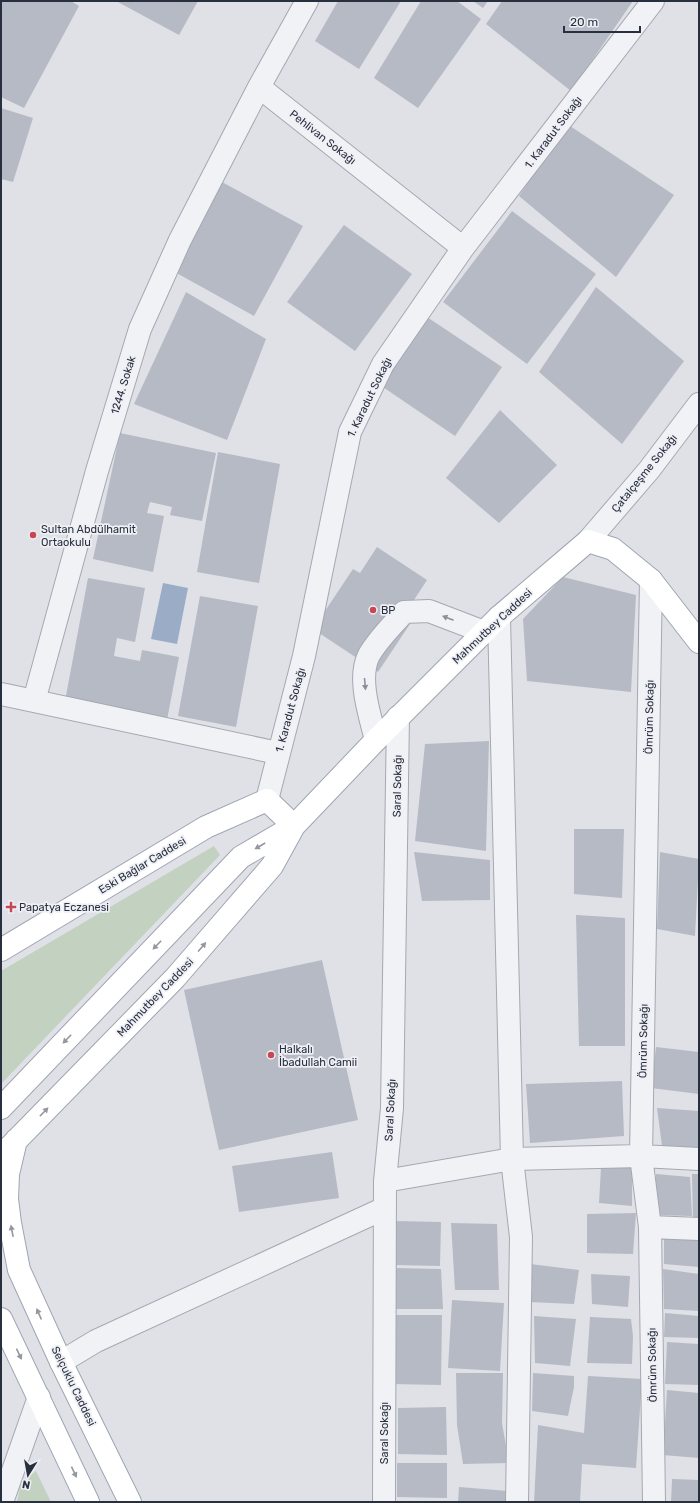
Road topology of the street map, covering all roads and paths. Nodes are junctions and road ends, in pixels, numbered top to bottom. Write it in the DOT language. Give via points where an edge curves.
graph roads {
  1 [pos="307,1"];
  2 [pos="653,1"];
  3 [pos="259,87"];
  4 [pos="463,248"];
  5 [pos="699,404"];
  6 [pos="588,541"];
  7 [pos="651,580"];
  8 [pos="499,617"];
  9 [pos="484,632"];
  10 [pos="699,642"];
  11 [pos="1,694"];
  12 [pos="34,701"];
  13 [pos="398,717"];
  14 [pos="376,740"];
  15 [pos="278,753"];
  16 [pos="267,800"];
  17 [pos="294,826"];
  18 [pos="1,950"];
  19 [pos="1,1108"];
  20 [pos="16,1140"];
  21 [pos="1,1156"];
  22 [pos="641,1156"];
  23 [pos="512,1159"];
  24 [pos="699,1160"];
  25 [pos="385,1181"];
  26 [pos="385,1208"];
  27 [pos="650,1227"];
  28 [pos="699,1229"];
  29 [pos="1,1247"];
  30 [pos="19,1270"];
  31 [pos="1,1319"];
  32 [pos="61,1362"];
  33 [pos="39,1397"];
  34 [pos="2,1502"];
  35 [pos="88,1502"];
  36 [pos="130,1502"];
  37 [pos="384,1502"];
  38 [pos="517,1502"];
  39 [pos="654,1502"];
  1 -- 3 [label="street"];
  2 -- 4 [label="street, 1. Karadut Sokağı"];
  3 -- 4 [label="street, Pehlivan Sokağı"];
  3 -- 12 [label="street, 1244. Sokak" via="180,240 140,329 97,471"];
  4 -- 15 [label="street, 1. Karadut Sokağı" via="383,364 350,432 304,656"];
  5 -- 6 [label="street, Çatalçeşme Sokağı" via="649,470"];
  6 -- 7 [label="main road" via="613,549"];
  6 -- 8 [label="main road, Mahmutbey Caddesi"];
  7 -- 10 [label="main road"];
  7 -- 22 [label="street, Ömrüm Sokağı"];
  8 -- 9 [label="main road, Mahmutbey Caddesi"];
  8 -- 23 [label="street"];
  9 -- 13 [label="main road, Mahmutbey Caddesi"];
  9 -- 14 [label="street, one-way" via="429,611 404,612 377,642 368,657 363,680"];
  11 -- 12 [label="street"];
  12 -- 15 [label="street"];
  13 -- 14 [label="main road, Mahmutbey Caddesi"];
  13 -- 25 [label="street, Saral Sokağı" via="392,1108"];
  14 -- 17 [label="main road, Mahmutbey Caddesi"];
  15 -- 16 [label="street, 1. Karadut Sokağı"];
  16 -- 17 [label="main road"];
  16 -- 18 [label="main road, Eski Bağlar Caddesi" via="206,827"];
  17 -- 19 [label="main road, Mahmutbey Caddesi, one-way" via="241,857"];
  20 -- 17 [label="main road, Mahmutbey Caddesi, one-way" via="175,978 272,866"];
  20 -- 21 [label="main road, Mahmutbey Caddesi"];
  30 -- 20 [label="main road, one-way" via="7,1199 8,1174"];
  22 -- 23 [label="street"];
  22 -- 24 [label="street"];
  22 -- 27 [label="street, Ömrüm Sokağı"];
  23 -- 25 [label="street"];
  23 -- 38 [label="street" via="521,1237"];
  25 -- 26 [label="street, Saral Sokağı"];
  26 -- 32 [label="street" via="96,1341"];
  26 -- 37 [label="street, Saral Sokağı"];
  27 -- 28 [label="street"];
  27 -- 39 [label="street, Ömrüm Sokağı"];
  29 -- 30 [label="main road"];
  32 -- 30 [label="main road, Selçuklu Caddesi, one-way"];
  31 -- 33 [label="main road, one-way"];
  32 -- 36 [label="main road, Selçuklu Caddesi"];
  33 -- 34 [label="street"];
  33 -- 35 [label="main road, one-way"];
}
